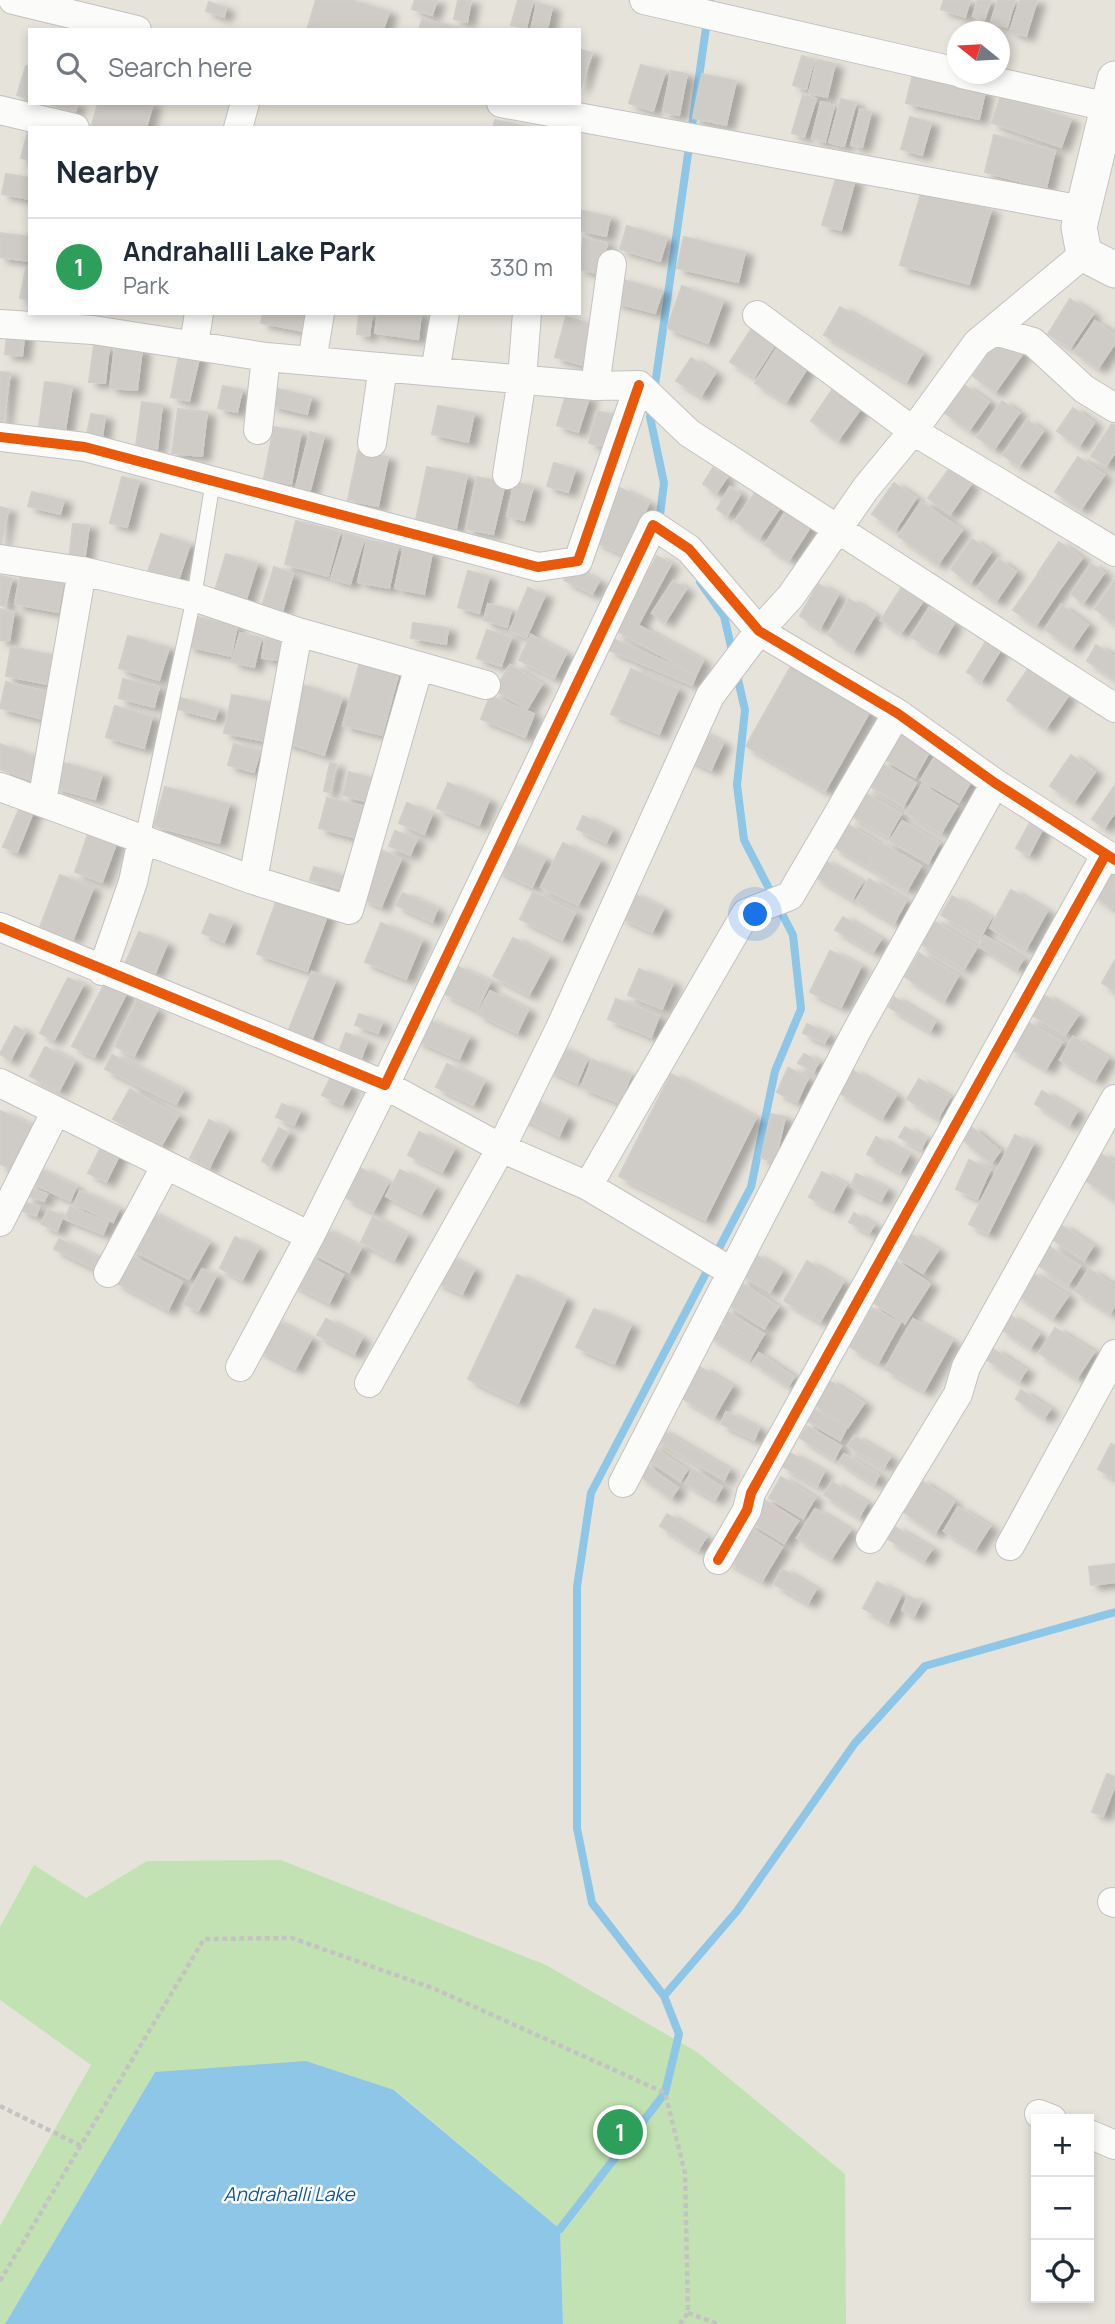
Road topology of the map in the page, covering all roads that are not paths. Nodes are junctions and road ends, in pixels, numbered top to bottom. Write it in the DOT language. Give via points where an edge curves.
graph roads {
  1 [pos="13,0"];
  2 [pos="644,0"];
  3 [pos="129,28"];
  4 [pos="947,70"];
  5 [pos="1010,80"];
  6 [pos="1111,93"];
  7 [pos="244,105"];
  8 [pos="512,105"];
  9 [pos="0,110"];
  10 [pos="67,126"];
  11 [pos="239,126"];
  12 [pos="1083,210"];
  13 [pos="1084,254"];
  14 [pos="612,264"];
  15 [pos="1115,270"];
  16 [pos="199,315"];
  17 [pos="320,315"];
  18 [pos="444,315"];
  19 [pos="527,315"];
  20 [pos="757,315"];
  21 [pos="94,321"];
  22 [pos="0,324"];
  23 [pos="977,343"];
  24 [pos="194,344"];
  25 [pos="267,357"];
  26 [pos="312,361"];
  27 [pos="383,367"];
  28 [pos="435,372"];
  29 [pos="522,379"];
  30 [pos="595,386"];
  31 [pos="639,386"];
  32 [pos="1115,408"];
  33 [pos="258,430"];
  34 [pos="913,431"];
  35 [pos="0,437"];
  36 [pos="372,443"];
  37 [pos="506,475"];
  38 [pos="213,481"];
  39 [pos="839,531"];
  40 [pos="1115,552"];
  41 [pos="0,559"];
  42 [pos="82,571"];
  43 [pos="194,597"];
  44 [pos="759,631"];
  45 [pos="298,632"];
  46 [pos="419,666"];
  47 [pos="486,685"];
  48 [pos="1115,708"];
  49 [pos="897,713"];
  50 [pos="995,783"];
  51 [pos="0,787"];
  52 [pos="42,802"];
  53 [pos="142,840"];
  54 [pos="1110,857"];
  55 [pos="253,880"];
  56 [pos="0,928"];
  57 [pos="102,971"];
  58 [pos="0,1083"];
  59 [pos="386,1085"];
  60 [pos="1115,1099"];
  61 [pos="56,1111"];
  62 [pos="501,1148"];
  63 [pos="166,1165"];
  64 [pos="588,1186"];
  65 [pos="0,1222"];
  66 [pos="310,1236"];
  67 [pos="719,1264"];
  68 [pos="108,1273"];
  69 [pos="1115,1354"];
  70 [pos="240,1367"];
  71 [pos="369,1383"];
  72 [pos="623,1483"];
  73 [pos="870,1539"];
  74 [pos="1010,1546"];
  75 [pos="718,1560"];
  76 [pos="1094,2136"];
  77 [pos="1115,2145"];
  1 -- 3 [label="street"];
  2 -- 4 [label="street"];
  5 -- 6 [label="street"];
  6 -- 12 [label="street"];
  7 -- 11 [label="street"];
  8 -- 12 [label="street"];
  9 -- 10 [label="street"];
  12 -- 13 [label="street" via="1079,227"];
  13 -- 15 [label="street"];
  13 -- 23 [label="street"];
  14 -- 30 [label="street"];
  16 -- 24 [label="street"];
  17 -- 26 [label="street"];
  18 -- 28 [label="street"];
  19 -- 29 [label="street"];
  20 -- 34 [label="street"];
  21 -- 22 [label="street"];
  21 -- 24 [label="street"];
  23 -- 32 [label="street" via="995,331 1032,342 1084,389"];
  23 -- 34 [label="street"];
  24 -- 25 [label="street"];
  25 -- 26 [label="street"];
  25 -- 33 [label="street"];
  26 -- 27 [label="street"];
  27 -- 28 [label="street"];
  27 -- 36 [label="street"];
  28 -- 29 [label="street"];
  29 -- 30 [label="street"];
  29 -- 37 [label="street"];
  30 -- 31 [label="street"];
  31 -- 38 [label="street" via="578,561 538,568"];
  31 -- 39 [label="street" via="689,433"];
  34 -- 39 [label="street" via="866,488"];
  34 -- 40 [label="street"];
  35 -- 38 [label="street" via="85,447"];
  38 -- 43 [label="lane"];
  39 -- 44 [label="street"];
  39 -- 48 [label="street"];
  41 -- 42 [label="street"];
  42 -- 43 [label="street"];
  42 -- 52 [label="street"];
  43 -- 45 [label="street"];
  43 -- 53 [label="lane"];
  44 -- 49 [label="street"];
  44 -- 59 [label="street" via="689,549 653,525"];
  44 -- 62 [label="street" via="710,696"];
  45 -- 46 [label="street"];
  45 -- 55 [label="street"];
  46 -- 47 [label="street"];
  46 -- 55 [label="street" via="349,910"];
  49 -- 50 [label="street"];
  49 -- 64 [label="street" via="790,896 746,913"];
  50 -- 54 [label="street"];
  50 -- 67 [label="street"];
  51 -- 52 [label="street"];
  52 -- 53 [label="street"];
  53 -- 55 [label="street"];
  53 -- 57 [label="street" via="133,882"];
  54 -- 75 [label="street" via="751,1493 747,1510"];
  56 -- 57 [label="street"];
  57 -- 59 [label="street"];
  58 -- 61 [label="street"];
  59 -- 62 [label="street"];
  59 -- 66 [label="street"];
  60 -- 73 [label="street" via="966,1367 958,1394"];
  61 -- 63 [label="street"];
  61 -- 65 [label="street"];
  62 -- 64 [label="street"];
  62 -- 71 [label="street"];
  63 -- 66 [label="street"];
  63 -- 68 [label="street"];
  64 -- 67 [label="street"];
  66 -- 70 [label="street"];
  67 -- 72 [label="street"];
  69 -- 74 [label="street"];
  76 -- 77 [label="street"];
}
